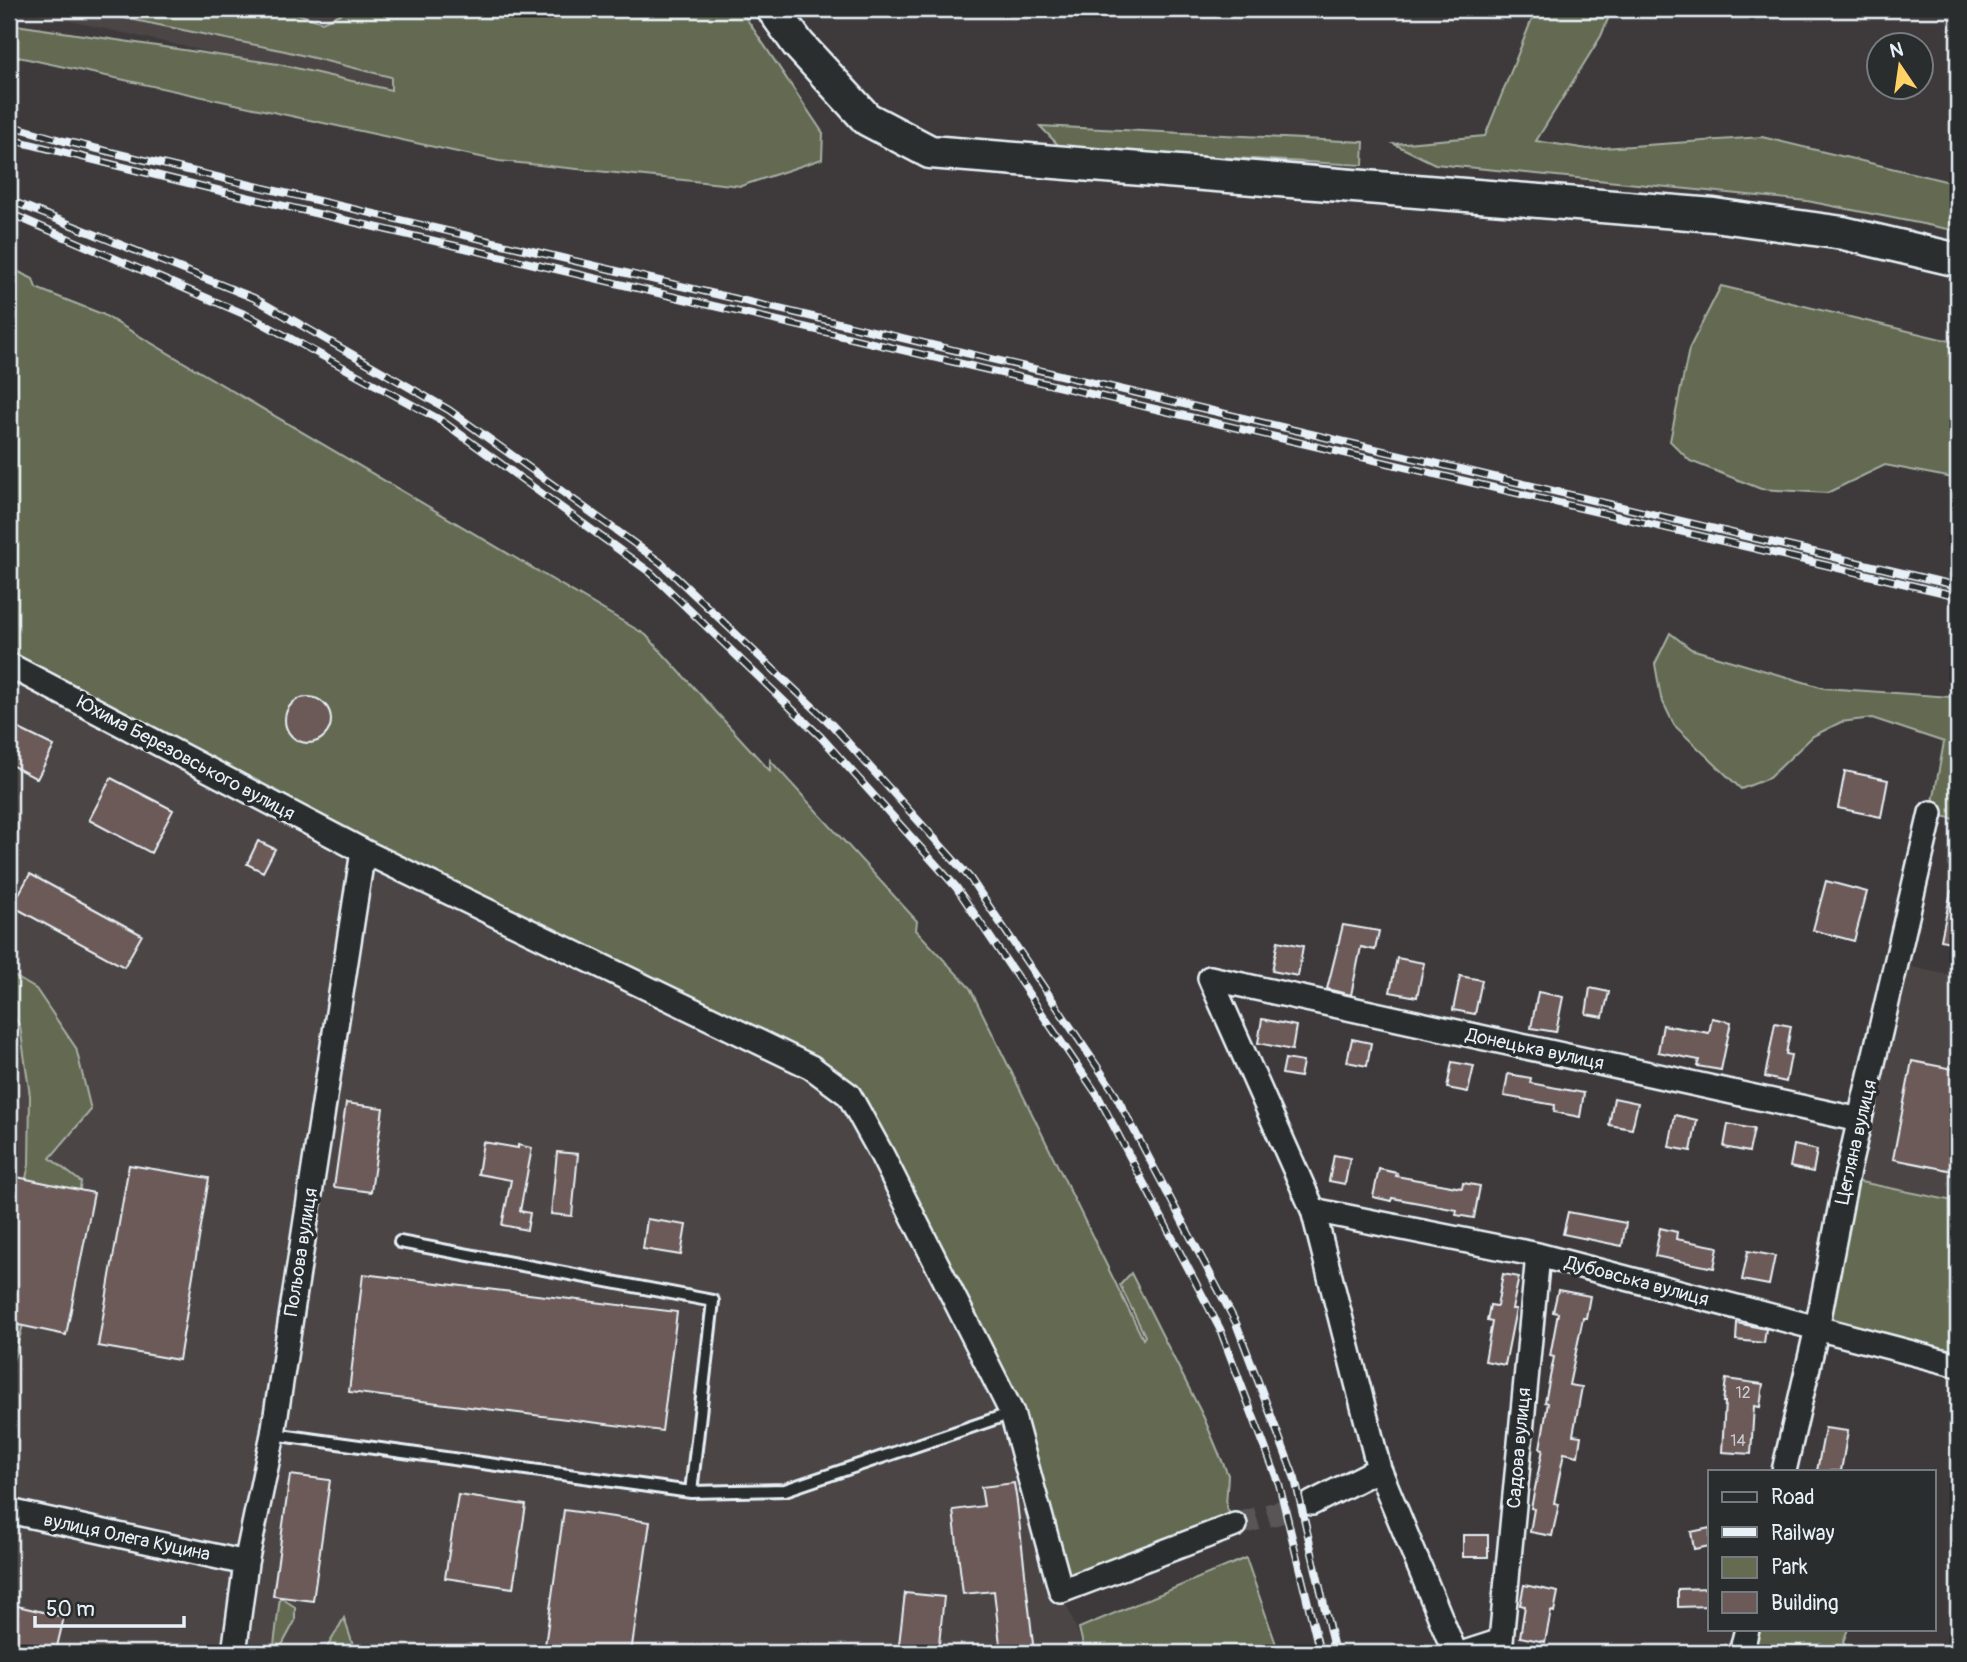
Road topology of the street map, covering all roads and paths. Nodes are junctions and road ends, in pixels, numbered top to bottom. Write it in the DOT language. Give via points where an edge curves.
graph roads {
  1 [pos="773,9"];
  2 [pos="1958,260"];
  3 [pos="9,664"];
  4 [pos="1931,813"];
  5 [pos="363,851"];
  6 [pos="1860,1120"];
  7 [pos="1312,1210"];
  8 [pos="400,1242"];
  9 [pos="1538,1255"];
  10 [pos="1817,1328"];
  11 [pos="1958,1365"];
  12 [pos="1012,1413"];
  13 [pos="273,1434"];
  14 [pos="1379,1469"];
  15 [pos="1784,1470"];
  16 [pos="691,1492"];
  17 [pos="1312,1503"];
  18 [pos="9,1511"];
  19 [pos="1235,1525"];
  20 [pos="246,1563"];
  21 [pos="1747,1630"];
  22 [pos="234,1653"];
  23 [pos="1455,1653"];
  24 [pos="1464,1653"];
  25 [pos="1741,1653"];
  1 -- 2 [label="main road" via="798,44 867,119 930,152 1714,215 1843,233"];
  3 -- 5 [label="street, Юхима Березовського вулиця"];
  4 -- 6 [label="street, Цегляна вулиця"];
  5 -- 12 [label="street, Юхима Березовського вулиця" via="811,1067 849,1095"];
  5 -- 13 [label="street, Польова вулиця"];
  6 -- 7 [label="street, Донецька вулиця" via="1210,978"];
  6 -- 10 [label="street, Цегляна вулиця"];
  7 -- 9 [label="street, Дубовська вулиця"];
  7 -- 14 [label="street"];
  8 -- 16 [label="lane" via="713,1301"];
  9 -- 10 [label="street, Дубовська вулиця"];
  9 -- 24 [label="street, Садова вулиця" via="1501,1641"];
  10 -- 11 [label="street, Дубовська вулиця"];
  10 -- 15 [label="street, Цегляна вулиця"];
  12 -- 16 [label="lane" via="785,1490"];
  12 -- 19 [label="street, Юхима Березовського вулиця" via="1060,1591"];
  13 -- 16 [label="lane"];
  13 -- 20 [label="street, Польова вулиця"];
  14 -- 17 [label="street"];
  14 -- 23 [label="street"];
  18 -- 20 [label="street, вулиця Олега Куцина"];
  20 -- 22 [label="street, Польова вулиця"];
  21 -- 25 [label="street"];
}
